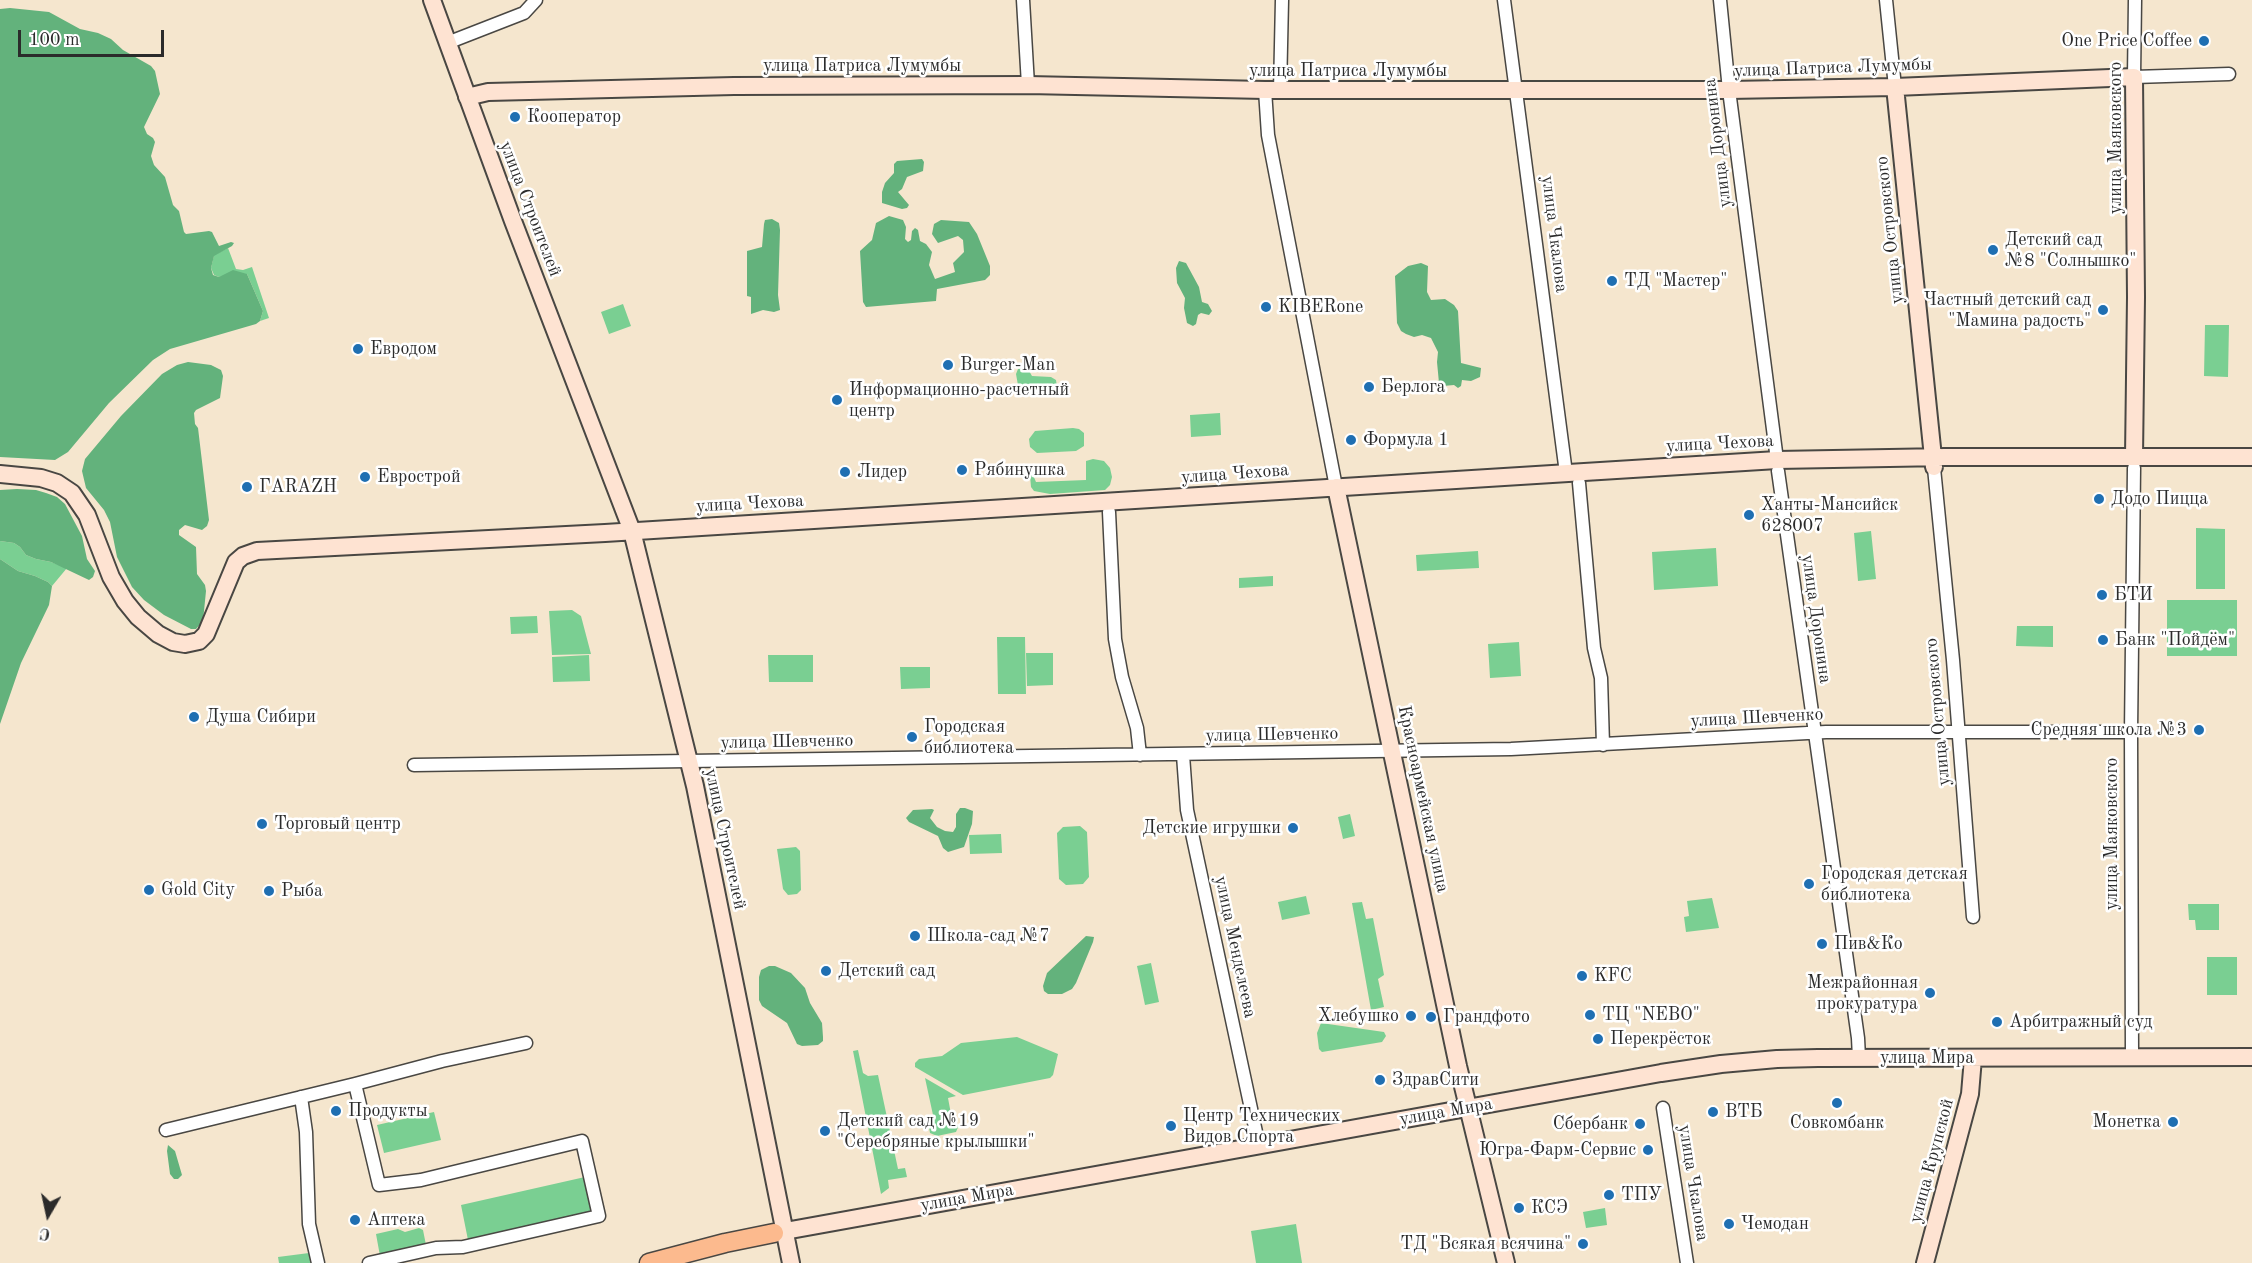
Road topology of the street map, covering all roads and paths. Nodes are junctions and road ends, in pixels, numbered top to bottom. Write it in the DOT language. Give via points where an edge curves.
graph roads {
  1 [pos="432,0"];
  2 [pos="536,0"];
  3 [pos="1023,0"];
  4 [pos="1282,0"];
  5 [pos="1504,0"];
  6 [pos="1720,0"];
  7 [pos="1886,0"];
  8 [pos="2135,0"];
  9 [pos="447,43"];
  10 [pos="2229,74"];
  11 [pos="2134,77"];
  12 [pos="1028,85"];
  13 [pos="1895,87"];
  14 [pos="1272,90"];
  15 [pos="1729,90"];
  16 [pos="1518,91"];
  17 [pos="467,97"];
  18 [pos="2252,457"];
  19 [pos="1933,462"];
  20 [pos="2134,462"];
  21 [pos="1777,466"];
  22 [pos="2252,468"];
  23 [pos="0,474"];
  24 [pos="1572,478"];
  25 [pos="1337,493"];
  26 [pos="1108,507"];
  27 [pos="629,536"];
  28 [pos="1959,731"];
  29 [pos="1814,732"];
  30 [pos="2131,732"];
  31 [pos="1603,745"];
  32 [pos="1393,751"];
  33 [pos="1140,755"];
  34 [pos="1183,755"];
  35 [pos="684,761"];
  36 [pos="414,765"];
  37 [pos="1973,917"];
  38 [pos="526,1043"];
  39 [pos="2252,1057"];
  40 [pos="2132,1061"];
  41 [pos="1978,1062"];
  42 [pos="1859,1063"];
  43 [pos="2252,1066"];
  44 [pos="355,1084"];
  45 [pos="301,1097"];
  46 [pos="1663,1108"];
  47 [pos="1469,1113"];
  48 [pos="165,1130"];
  49 [pos="1260,1151"];
  50 [pos="781,1237"];
  51 [pos="318,1263"];
  52 [pos="369,1263"];
  53 [pos="649,1263"];
  54 [pos="687,1263"];
  55 [pos="784,1263"];
  56 [pos="791,1263"];
  57 [pos="1506,1263"];
  58 [pos="1687,1263"];
  59 [pos="1925,1263"];
  60 [pos="1936,1263"];
  1 -- 9 [label="main road, улица Строителей"];
  2 -- 9 [label="street" via="524,13"];
  3 -- 12 [label="street"];
  4 -- 14 [label="street, Красноармейская улица"];
  5 -- 16 [label="street, улица Чкалова"];
  6 -- 15 [label="street, улица Доронина"];
  7 -- 13 [label="street, улица Островского"];
  8 -- 11 [label="street, улица Маяковского"];
  9 -- 17 [label="main road, улица Строителей"];
  10 -- 11 [label="street, улица Патриса Лумумбы"];
  11 -- 13 [label="main road, улица Патриса Лумумбы"];
  11 -- 20 [label="main road, улица Маяковского"];
  12 -- 14 [label="main road, улица Патриса Лумумбы"];
  12 -- 17 [label="main road, улица Патриса Лумумбы" via="696,87 488,92"];
  13 -- 15 [label="main road, улица Патриса Лумумбы"];
  13 -- 19 [label="main road, улица Островского"];
  14 -- 16 [label="main road, улица Патриса Лумумбы"];
  14 -- 25 [label="street, Красноармейская улица" via="1268,135"];
  15 -- 16 [label="main road, улица Патриса Лумумбы"];
  15 -- 21 [label="street, улица Доронина"];
  16 -- 24 [label="street, улица Чкалова"];
  17 -- 27 [label="main road, улица Строителей"];
  18 -- 20 [label="main road, улица Чехова"];
  19 -- 20 [label="main road, улица Чехова"];
  19 -- 21 [label="main road, улица Чехова"];
  19 -- 28 [label="street, улица Островского"];
  20 -- 22 [label="main road, улица Чехова"];
  20 -- 30 [label="street, улица Маяковского"];
  21 -- 24 [label="main road, улица Чехова"];
  21 -- 29 [label="street, улица Доронина"];
  23 -- 27 [label="main road, улица Чехова" via="41,478 72,493 87,515 119,592 138,617 166,639 185,644 203,638 231,573 251,558 305,551"];
  24 -- 25 [label="main road, улица Чехова"];
  24 -- 31 [label="street, улица Чкалова" via="1601,678"];
  25 -- 26 [label="main road, улица Чехова"];
  25 -- 32 [label="main road, Красноармейская улица"];
  26 -- 27 [label="main road, улица Чехова"];
  26 -- 33 [label="street" via="1115,639"];
  27 -- 35 [label="main road, улица Строителей"];
  28 -- 29 [label="street, улица Шевченко"];
  28 -- 30 [label="street, улица Шевченко"];
  28 -- 37 [label="street, улица Островского"];
  29 -- 31 [label="street, улица Шевченко"];
  29 -- 42 [label="street, улица Доронина"];
  30 -- 40 [label="street, улица Маяковского"];
  31 -- 32 [label="street, улица Шевченко"];
  32 -- 34 [label="street, улица Шевченко"];
  32 -- 47 [label="main road, Красноармейская улица"];
  33 -- 34 [label="street, улица Шевченко"];
  33 -- 35 [label="street, улица Шевченко"];
  34 -- 49 [label="street, улица Менделеева" via="1187,810"];
  35 -- 36 [label="street, улица Шевченко"];
  35 -- 50 [label="main road, улица Строителей"];
  38 -- 44 [label="street"];
  39 -- 40 [label="main road, улица Мира"];
  40 -- 41 [label="main road, улица Мира"];
  40 -- 43 [label="main road, улица Мира"];
  41 -- 42 [label="main road, улица Мира"];
  41 -- 59 [label="main road, улица Крупской"];
  41 -- 60 [label="main road, улица Крупской" via="1980,1095"];
  42 -- 47 [label="main road, улица Мира" via="1744,1061"];
  44 -- 45 [label="street"];
  44 -- 52 [label="street" via="379,1185 421,1180 582,1141 599,1216 464,1247 436,1248"];
  45 -- 48 [label="street"];
  45 -- 51 [label="street" via="309,1224"];
  46 -- 58 [label="street, улица Чкалова"];
  47 -- 49 [label="main road, улица Мира"];
  47 -- 57 [label="main road, Красноармейская улица"];
  49 -- 50 [label="main road, улица Мира"];
  50 -- 53 [label="main road, улица Мира" via="725,1242"];
  50 -- 54 [label="main road, улица Мира"];
  50 -- 55 [label="main road, улица Строителей"];
  50 -- 56 [label="main road, улица Строителей"];
}
